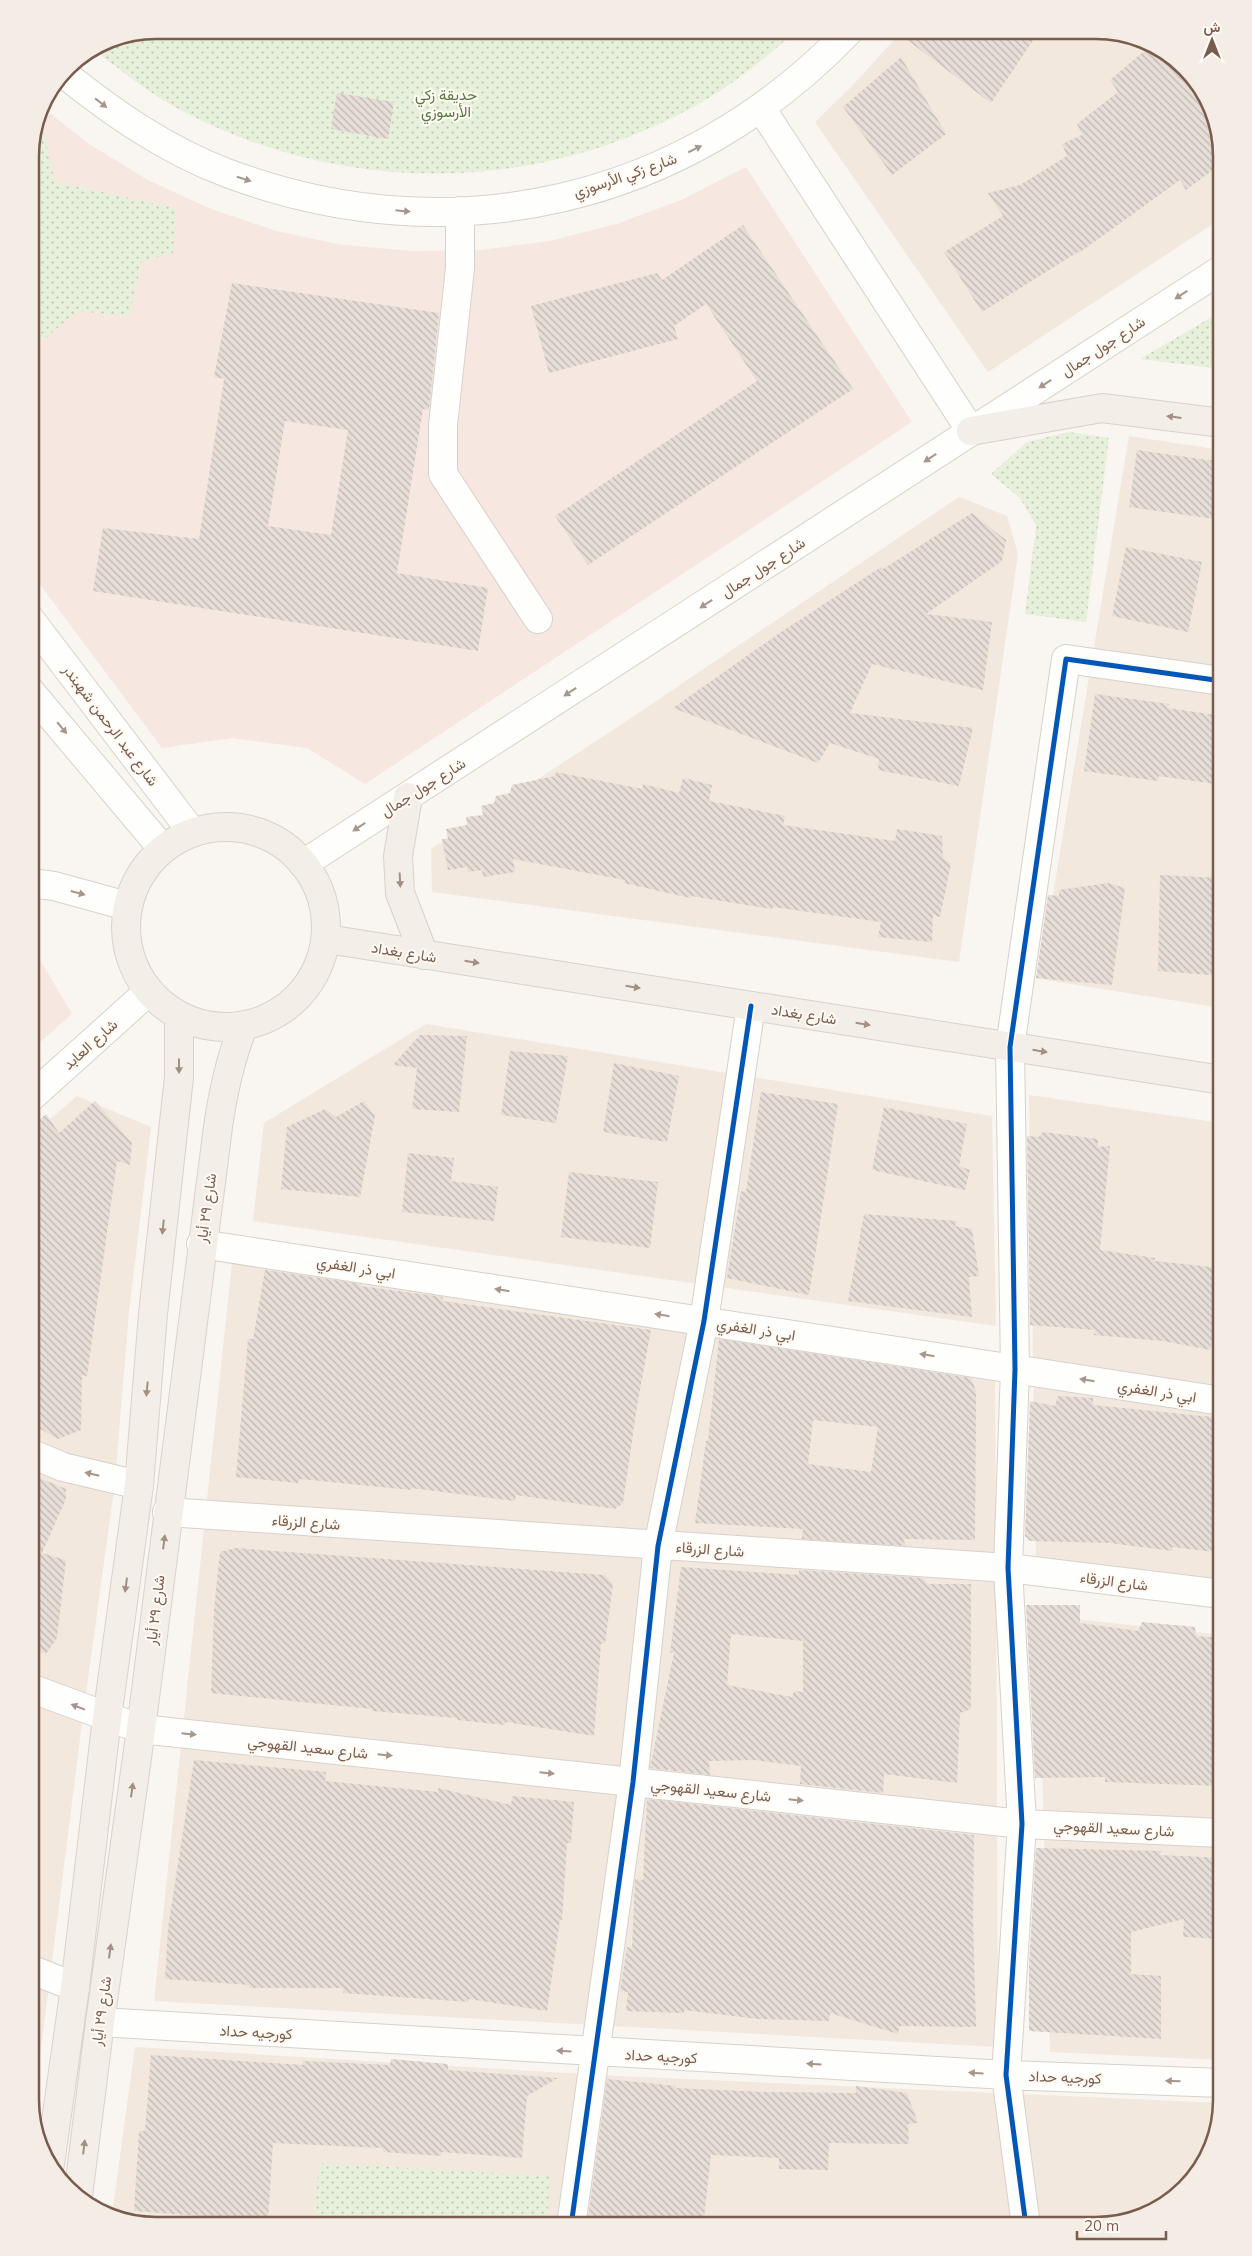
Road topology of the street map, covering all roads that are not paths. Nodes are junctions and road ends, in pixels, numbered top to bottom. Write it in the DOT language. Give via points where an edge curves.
graph roads {
  1 [pos="841,39"];
  2 [pos="69,78"];
  3 [pos="761,108"];
  4 [pos="460,211"];
  5 [pos="1213,274"];
  6 [pos="1213,422"];
  7 [pos="971,432"];
  8 [pos="538,619"];
  9 [pos="39,631"];
  10 [pos="1213,680"];
  11 [pos="39,702"];
  12 [pos="408,798"];
  13 [pos="192,832"];
  14 [pos="162,848"];
  15 [pos="303,864"];
  16 [pos="39,884"];
  17 [pos="127,906"];
  18 [pos="327,939"];
  19 [pos="424,955"];
  20 [pos="149,991"];
  21 [pos="751,1006"];
  22 [pos="179,1017"];
  23 [pos="243,1027"];
  24 [pos="1010,1047"];
  25 [pos="1213,1079"];
  26 [pos="39,1090"];
  27 [pos="202,1244"];
  28 [pos="704,1321"];
  29 [pos="1015,1369"];
  30 [pos="1213,1400"];
  31 [pos="39,1457"];
  32 [pos="139,1485"];
  33 [pos="167,1512"];
  34 [pos="658,1546"];
  35 [pos="1008,1568"];
  36 [pos="1213,1593"];
  37 [pos="39,1692"];
  38 [pos="107,1718"];
  39 [pos="141,1729"];
  40 [pos="633,1782"];
  41 [pos="1022,1824"];
  42 [pos="1213,1834"];
  43 [pos="39,1973"];
  44 [pos="75,1987"];
  45 [pos="100,2022"];
  46 [pos="595,2052"];
  47 [pos="1006,2075"];
  48 [pos="1213,2083"];
  49 [pos="52,2153"];
  50 [pos="79,2188"];
  51 [pos="572,2217"];
  52 [pos="1025,2217"];
  1 -- 3 [label="street, شارع زكي الأرسوزي"];
  2 -- 4 [label="street, شارع زكي الأرسوزي, one-way" via="112,112 167,145 225,172 286,193 349,206 414,212"];
  4 -- 3 [label="street, شارع زكي الأرسوزي, one-way" via="542,202 604,186 665,164 700,147"];
  3 -- 7 [label="street"];
  4 -- 8 [label="street" via="460,268 443,425 443,474"];
  5 -- 7 [label="street, شارع جول جمال, one-way"];
  6 -- 7 [label="main road, one-way" via="1102,408"];
  7 -- 12 [label="street, شارع جول جمال, one-way"];
  9 -- 13 [label="street, شارع عبد الرحمن شهبندر"];
  10 -- 24 [label="street" via="1066,659"];
  11 -- 14 [label="street, one-way"];
  12 -- 15 [label="street, شارع جول جمال, one-way"];
  12 -- 19 [label="main road, one-way" via="398,856 400,893"];
  13 -- 14 [label="main road"];
  13 -- 15 [label="main road" via="226,826 259,832 289,848"];
  14 -- 17 [label="main road" via="140,874"];
  15 -- 18 [label="main road" via="312,874 325,905"];
  16 -- 17 [label="street, one-way"];
  17 -- 20 [label="main road" via="126,940 135,971"];
  18 -- 19 [label="main road, شارع بغداد"];
  18 -- 23 [label="main road" via="318,970 299,997 273,1016"];
  19 -- 21 [label="main road, شارع بغداد, one-way"];
  20 -- 22 [label="main road"];
  20 -- 26 [label="street, شارع العابد"];
  21 -- 24 [label="main road, شارع بغداد, one-way"];
  21 -- 28 [label="street"];
  22 -- 23 [label="main road" via="210,1027"];
  22 -- 32 [label="main road, شارع ٢٩ أيار, one-way" via="179,1077 153,1314"];
  23 -- 27 [label="main road, شارع ٢٩ أيار" via="225,1080"];
  24 -- 25 [label="main road, شارع بغداد, one-way"];
  24 -- 29 [label="street"];
  28 -- 27 [label="street, ابي ذر الغفري, one-way"];
  27 -- 33 [label="main road, شارع ٢٩ أيار"];
  29 -- 28 [label="street, ابي ذر الغفري, one-way"];
  28 -- 34 [label="street"];
  30 -- 29 [label="street, ابي ذر الغفري, one-way"];
  29 -- 35 [label="street"];
  32 -- 31 [label="street, one-way" via="63,1467"];
  32 -- 38 [label="main road, شارع ٢٩ أيار, one-way"];
  33 -- 34 [label="street, شارع الزرقاء"];
  39 -- 33 [label="main road, شارع ٢٩ أيار, one-way"];
  34 -- 35 [label="street, شارع الزرقاء"];
  34 -- 40 [label="street"];
  35 -- 36 [label="street, شارع الزرقاء"];
  35 -- 41 [label="street"];
  38 -- 37 [label="street, شارع سعيد القهوجي, one-way"];
  38 -- 39 [label="street, شارع سعيد القهوجي"];
  38 -- 44 [label="main road, شارع ٢٩ أيار"];
  39 -- 40 [label="street, شارع سعيد القهوجي, one-way"];
  45 -- 39 [label="main road, شارع ٢٩ أيار, one-way"];
  40 -- 41 [label="street, شارع سعيد القهوجي, one-way"];
  40 -- 46 [label="street"];
  41 -- 42 [label="street, شارع سعيد القهوجي"];
  41 -- 47 [label="street"];
  43 -- 44 [label="street"];
  44 -- 49 [label="main road, شارع ٢٩ أيار"];
  46 -- 45 [label="street, كورجيه حداد, one-way"];
  50 -- 45 [label="main road, شارع ٢٩ أيار, one-way"];
  47 -- 46 [label="street, كورجيه حداد, one-way"];
  46 -- 51 [label="street"];
  48 -- 47 [label="street, كورجيه حداد, one-way"];
  47 -- 52 [label="street"];
}
